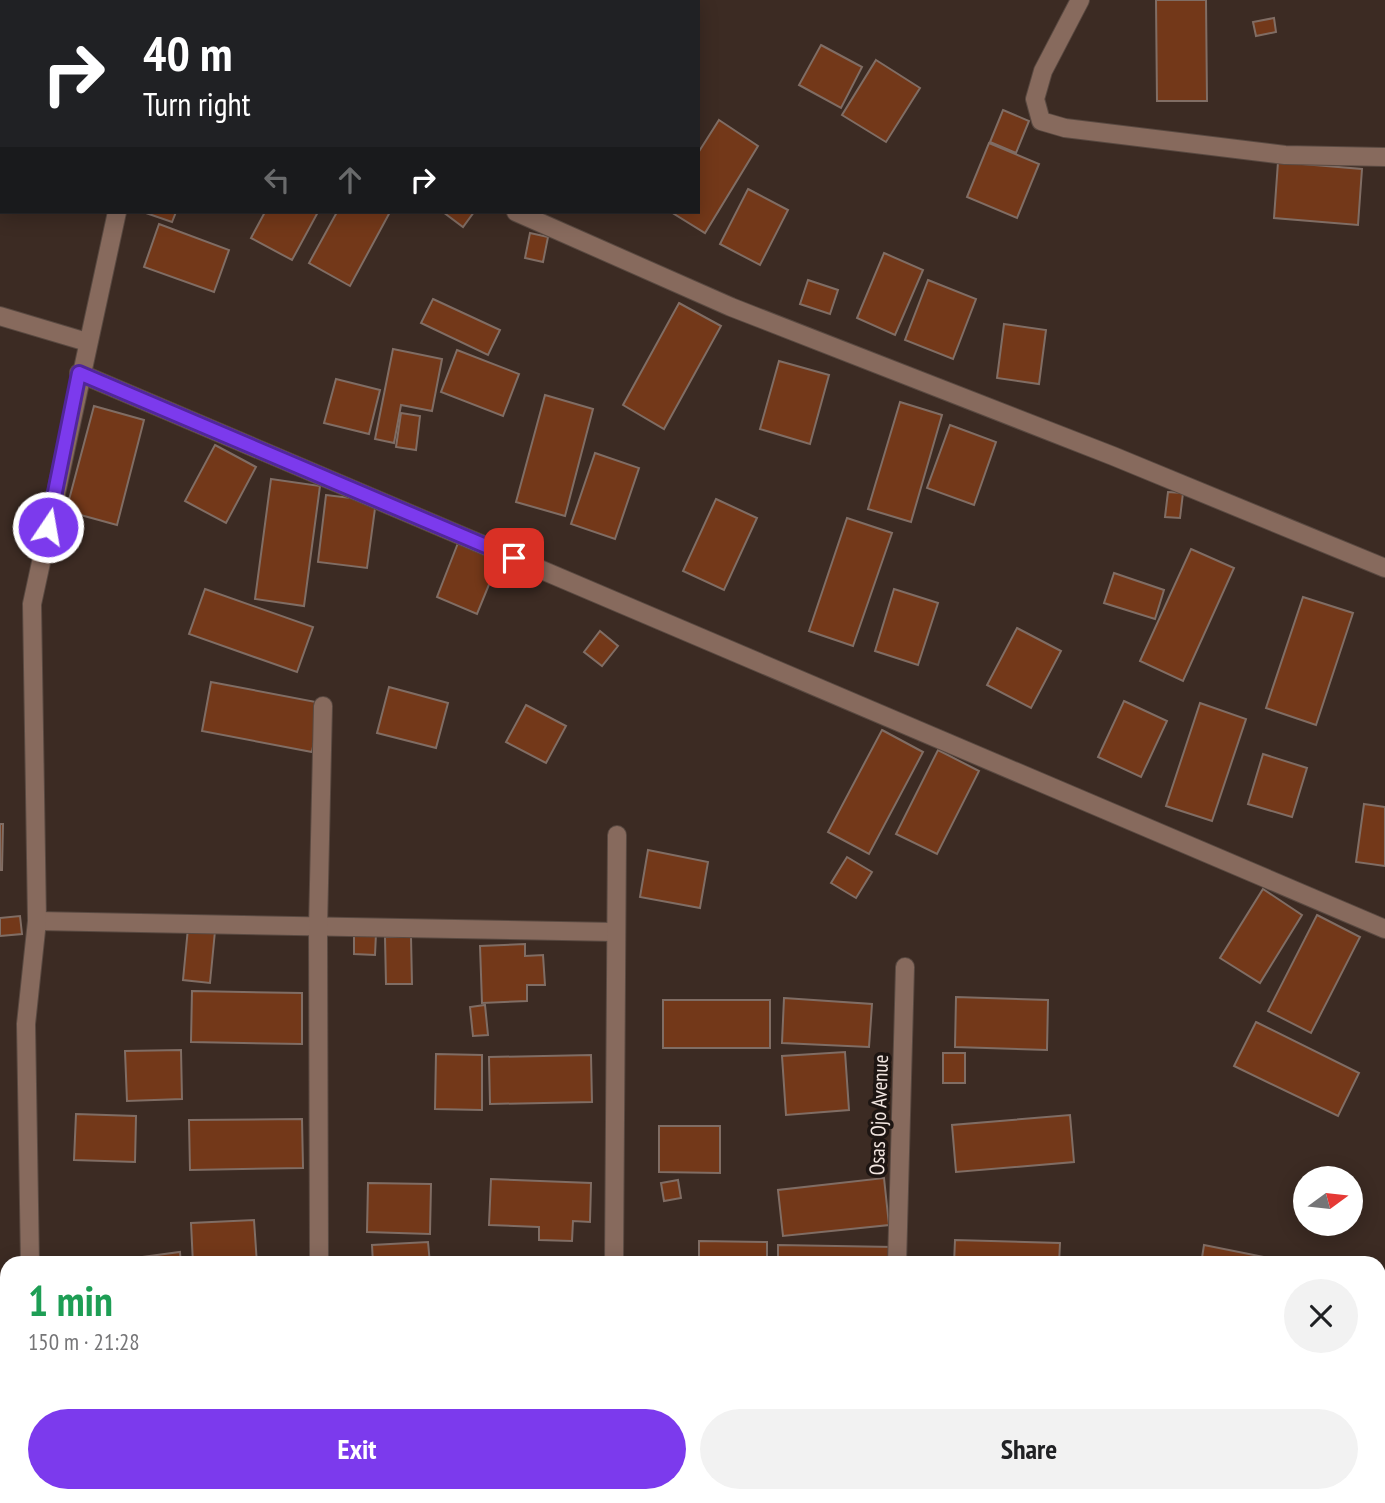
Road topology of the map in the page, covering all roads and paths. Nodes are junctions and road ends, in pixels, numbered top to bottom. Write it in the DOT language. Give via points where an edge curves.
graph roads {
  1 [pos="1080,0"];
  2 [pos="1385,157"];
  3 [pos="117,214"];
  4 [pos="521,214"];
  5 [pos="0,316"];
  6 [pos="86,342"];
  7 [pos="79,373"];
  8 [pos="1385,568"];
  9 [pos="323,706"];
  10 [pos="617,835"];
  11 [pos="37,921"];
  12 [pos="318,928"];
  13 [pos="1385,929"];
  14 [pos="615,932"];
  15 [pos="905,967"];
  16 [pos="30,1256"];
  17 [pos="319,1256"];
  18 [pos="614,1256"];
  19 [pos="897,1256"];
  1 -- 2 [label="street" via="1043,71 1035,99 1041,121 1065,128 1284,155"];
  3 -- 6 [label="street"];
  4 -- 8 [label="street" via="731,307"];
  5 -- 6 [label="street"];
  6 -- 7 [label="street"];
  7 -- 11 [label="street" via="32,604"];
  7 -- 13 [label="street"];
  9 -- 12 [label="street"];
  10 -- 14 [label="street"];
  11 -- 12 [label="street"];
  11 -- 16 [label="street" via="26,1024"];
  12 -- 14 [label="street"];
  12 -- 17 [label="street"];
  14 -- 18 [label="street"];
  15 -- 19 [label="street, Osas Ojo Avenue"];
}
